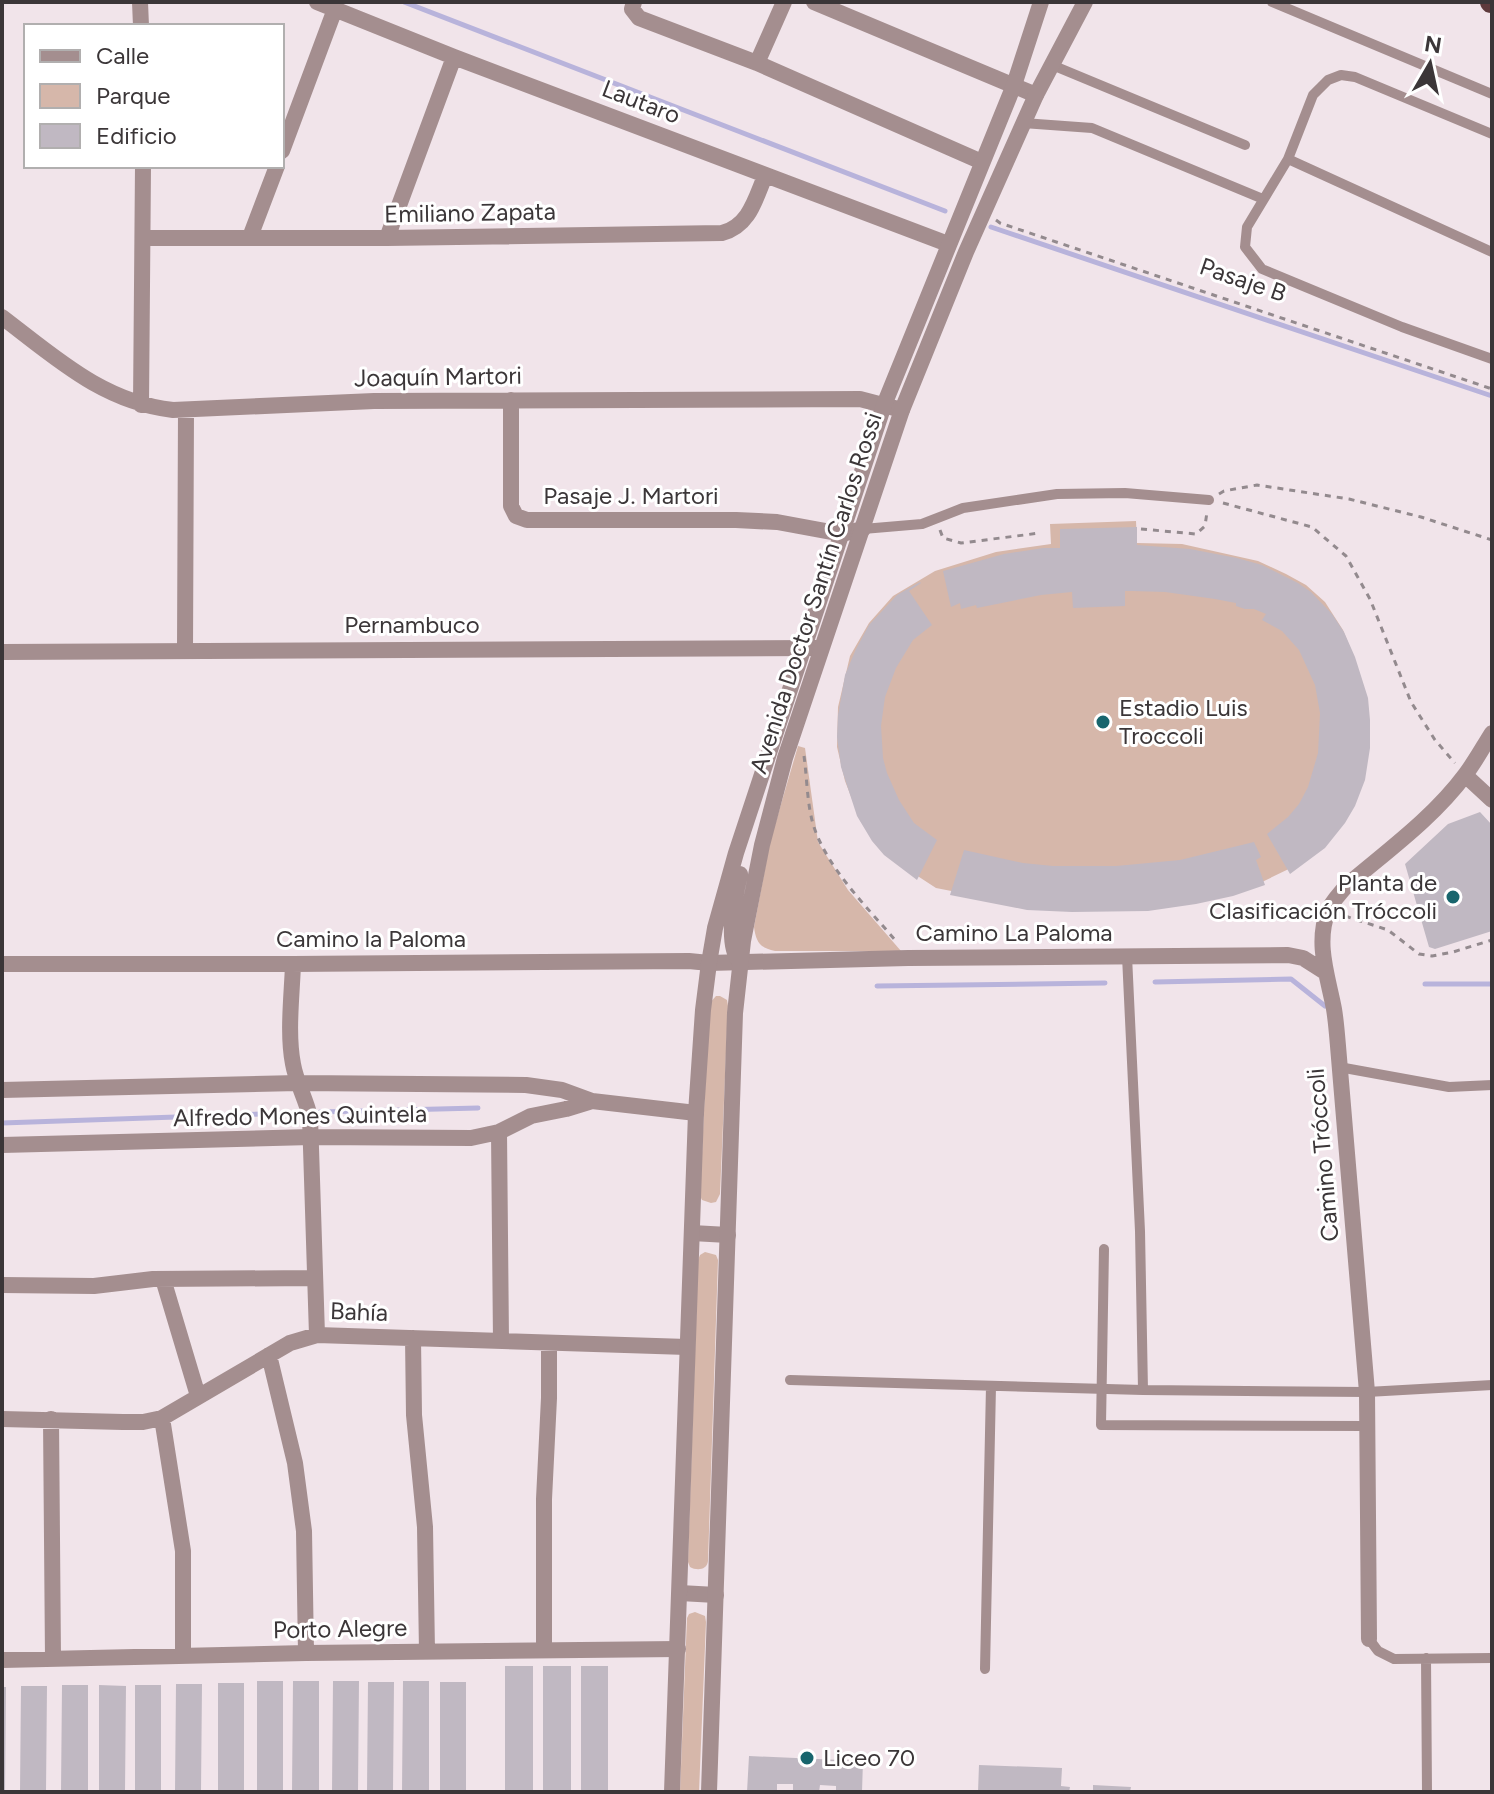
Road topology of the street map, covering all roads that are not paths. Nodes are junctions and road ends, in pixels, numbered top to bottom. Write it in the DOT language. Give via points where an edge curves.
graph roads {
  1 [pos="140,2"];
  2 [pos="317,2"];
  3 [pos="784,2"];
  4 [pos="814,2"];
  5 [pos="1041,2"];
  6 [pos="1085,2"];
  7 [pos="1272,2"];
  8 [pos="633,5"];
  9 [pos="335,9"];
  10 [pos="141,24"];
  11 [pos="454,57"];
  12 [pos="757,63"];
  13 [pos="1052,65"];
  14 [pos="1014,85"];
  15 [pos="1492,94"];
  16 [pos="1036,95"];
  17 [pos="1023,123"];
  18 [pos="1492,134"];
  19 [pos="1245,145"];
  20 [pos="284,146"];
  21 [pos="1288,159"];
  22 [pos="982,162"];
  23 [pos="143,168"];
  24 [pos="276,168"];
  25 [pos="765,176"];
  26 [pos="1263,199"];
  27 [pos="250,237"];
  28 [pos="143,238"];
  29 [pos="387,238"];
  30 [pos="948,244"];
  31 [pos="1492,252"];
  32 [pos="2,317"];
  33 [pos="1492,359"];
  34 [pos="511,400"];
  35 [pos="141,405"];
  36 [pos="884,405"];
  37 [pos="186,410"];
  38 [pos="902,410"];
  39 [pos="1209,500"];
  40 [pos="863,529"];
  41 [pos="842,534"];
  42 [pos="823,648"];
  43 [pos="803,649"];
  44 [pos="185,650"];
  45 [pos="2,652"];
  46 [pos="1492,733"];
  47 [pos="1465,775"];
  48 [pos="1492,800"];
  49 [pos="736,853"];
  50 [pos="1323,930"];
  51 [pos="1288,955"];
  52 [pos="1127,956"];
  53 [pos="740,962"];
  54 [pos="709,963"];
  55 [pos="2,964"];
  56 [pos="293,964"];
  57 [pos="1325,972"];
  58 [pos="1339,1067"];
  59 [pos="298,1083"];
  60 [pos="1492,1085"];
  61 [pos="2,1090"];
  62 [pos="592,1101"];
  63 [pos="696,1113"];
  64 [pos="499,1132"];
  65 [pos="311,1137"];
  66 [pos="2,1145"];
  67 [pos="692,1233"];
  68 [pos="728,1235"];
  69 [pos="1104,1249"];
  70 [pos="315,1278"];
  71 [pos="163,1279"];
  72 [pos="2,1285"];
  73 [pos="317,1335"];
  74 [pos="413,1338"];
  75 [pos="501,1341"];
  76 [pos="549,1344"];
  77 [pos="687,1347"];
  78 [pos="269,1355"];
  79 [pos="790,1380"];
  80 [pos="1492,1385"];
  81 [pos="991,1386"];
  82 [pos="1102,1389"];
  83 [pos="1143,1390"];
  84 [pos="1367,1392"];
  85 [pos="198,1396"];
  86 [pos="162,1418"];
  87 [pos="2,1419"];
  88 [pos="51,1419"];
  89 [pos="1368,1426"];
  90 [pos="680,1593"];
  91 [pos="716,1595"];
  92 [pos="1369,1639"];
  93 [pos="544,1649"];
  94 [pos="678,1649"];
  95 [pos="427,1652"];
  96 [pos="306,1653"];
  97 [pos="183,1655"];
  98 [pos="1426,1658"];
  99 [pos="1492,1658"];
  100 [pos="53,1659"];
  101 [pos="2,1660"];
  102 [pos="985,1669"];
  103 [pos="672,1792"];
  104 [pos="709,1792"];
  105 [pos="1427,1792"];
  1 -- 10 [label="street"];
  2 -- 9 [label="street, Lautaro"];
  3 -- 12 [label="street"];
  4 -- 14 [label="street"];
  5 -- 14 [label="street, Avenida Doctor Santín Carlos Rossi"];
  6 -- 13 [label="street, Avenida Doctor Santín Carlos Rossi"];
  7 -- 15 [label="lane"];
  8 -- 12 [label="street" via="639,18"];
  9 -- 11 [label="street, Lautaro"];
  9 -- 20 [label="street"];
  11 -- 25 [label="street, Lautaro"];
  11 -- 29 [label="street"];
  12 -- 22 [label="street"];
  13 -- 16 [label="street, Avenida Doctor Santín Carlos Rossi"];
  13 -- 19 [label="lane"];
  14 -- 16 [label="street"];
  14 -- 22 [label="street, Avenida Doctor Santín Carlos Rossi"];
  16 -- 17 [label="street, Avenida Doctor Santín Carlos Rossi"];
  17 -- 26 [label="lane" via="1092,128"];
  17 -- 38 [label="street, Avenida Doctor Santín Carlos Rossi"];
  18 -- 21 [label="lane" via="1341,75 1313,95"];
  21 -- 26 [label="lane"];
  21 -- 31 [label="lane"];
  22 -- 30 [label="street, Avenida Doctor Santín Carlos Rossi"];
  23 -- 28 [label="street"];
  24 -- 27 [label="street"];
  25 -- 29 [label="street, Emiliano Zapata" via="741,224 722,233"];
  25 -- 30 [label="street, Lautaro"];
  26 -- 33 [label="lane" via="1247,227 1245,247 1262,269"];
  27 -- 28 [label="street, Emiliano Zapata"];
  27 -- 29 [label="street, Emiliano Zapata"];
  28 -- 35 [label="street"];
  30 -- 36 [label="street, Avenida Doctor Santín Carlos Rossi"];
  32 -- 35 [label="street, Joaquín Martori" via="87,381"];
  34 -- 36 [label="street, Joaquín Martori" via="860,399"];
  34 -- 37 [label="street, Joaquín Martori"];
  34 -- 41 [label="street, Pasaje J. Martori" via="511,506 516,516 777,522"];
  35 -- 37 [label="street, Joaquín Martori"];
  36 -- 38 [label="street, Joaquín Martori"];
  36 -- 41 [label="street, Avenida Doctor Santín Carlos Rossi"];
  37 -- 44 [label="street"];
  38 -- 40 [label="street, Avenida Doctor Santín Carlos Rossi"];
  39 -- 40 [label="lane" via="1057,494 963,508 922,524"];
  40 -- 41 [label="street, Pasaje J. Martori"];
  40 -- 42 [label="street, Avenida Doctor Santín Carlos Rossi"];
  41 -- 43 [label="street, Avenida Doctor Santín Carlos Rossi"];
  42 -- 43 [label="street, Pernambuco"];
  42 -- 53 [label="street, Avenida Doctor Santín Carlos Rossi" via="762,845"];
  43 -- 44 [label="street, Pernambuco"];
  43 -- 49 [label="street, Avenida Doctor Santín Carlos Rossi"];
  44 -- 45 [label="street, Pernambuco"];
  46 -- 47 [label="street, Camino Tróccoli"];
  47 -- 48 [label="street"];
  47 -- 50 [label="street, Camino Tróccoli" via="1346,886 1328,911"];
  49 -- 53 [label="street" via="740,873 732,942"];
  49 -- 54 [label="street, Avenida Doctor Santín Carlos Rossi"];
  50 -- 51 [label="street"];
  50 -- 57 [label="street, Camino Tróccoli"];
  51 -- 52 [label="street, Camino La Paloma"];
  51 -- 57 [label="street, Camino La Paloma"];
  52 -- 53 [label="street, Camino La Paloma"];
  52 -- 83 [label="lane"];
  53 -- 54 [label="street, Camino la Paloma"];
  53 -- 68 [label="street, Avenida Doctor Santín Carlos Rossi"];
  54 -- 56 [label="street, Camino la Paloma"];
  54 -- 63 [label="street, Avenida Doctor Santín Carlos Rossi"];
  55 -- 56 [label="street, Camino la Paloma"];
  56 -- 59 [label="street" via="291,1041"];
  57 -- 58 [label="street, Camino Tróccoli"];
  58 -- 60 [label="lane" via="1449,1087"];
  58 -- 84 [label="street, Camino Tróccoli"];
  59 -- 61 [label="street, Alfredo Mones Quintela"];
  59 -- 62 [label="street, Alfredo Mones Quintela" via="526,1085"];
  59 -- 65 [label="street" via="307,1101"];
  62 -- 63 [label="street, Alfredo Mones Quintela"];
  62 -- 64 [label="street, Alfredo Mones Quintela" via="531,1116"];
  63 -- 67 [label="street, Avenida Doctor Santín Carlos Rossi"];
  64 -- 65 [label="street, Alfredo Mones Quintela" via="471,1138"];
  64 -- 75 [label="street"];
  65 -- 66 [label="street, Alfredo Mones Quintela"];
  65 -- 70 [label="street"];
  67 -- 68 [label="street"];
  67 -- 77 [label="street, Avenida Doctor Santín Carlos Rossi"];
  68 -- 91 [label="street, Avenida Doctor Santín Carlos Rossi"];
  69 -- 82 [label="lane"];
  70 -- 71 [label="street"];
  70 -- 73 [label="street"];
  71 -- 72 [label="street" via="94,1286"];
  71 -- 85 [label="street"];
  73 -- 74 [label="street, Bahía"];
  73 -- 78 [label="street, Bahía"];
  74 -- 75 [label="street, Bahía"];
  74 -- 95 [label="street"];
  75 -- 76 [label="street, Bahía"];
  76 -- 77 [label="street, Bahía"];
  76 -- 93 [label="street"];
  77 -- 90 [label="street, Avenida Doctor Santín Carlos Rossi"];
  78 -- 85 [label="street, Bahía"];
  78 -- 96 [label="street" via="295,1463 304,1531"];
  79 -- 81 [label="lane"];
  80 -- 84 [label="lane"];
  81 -- 82 [label="lane"];
  81 -- 102 [label="lane"];
  82 -- 83 [label="lane"];
  82 -- 89 [label="lane" via="1101,1425"];
  83 -- 84 [label="lane"];
  84 -- 89 [label="street, Camino Tróccoli"];
  85 -- 86 [label="street, Bahía"];
  86 -- 88 [label="street, Bahía"];
  86 -- 97 [label="street" via="183,1551"];
  87 -- 88 [label="street, Bahía"];
  88 -- 100 [label="street"];
  89 -- 92 [label="street, Camino Tróccoli"];
  90 -- 91 [label="street"];
  90 -- 94 [label="street, Avenida Doctor Santín Carlos Rossi"];
  91 -- 104 [label="street, Avenida Doctor Santín Carlos Rossi"];
  92 -- 98 [label="lane" via="1394,1659"];
  93 -- 94 [label="street, Porto Alegre"];
  93 -- 95 [label="street, Porto Alegre"];
  94 -- 103 [label="street, Avenida Doctor Santín Carlos Rossi"];
  95 -- 96 [label="street, Porto Alegre"];
  96 -- 97 [label="street, Porto Alegre"];
  97 -- 100 [label="street, Porto Alegre"];
  98 -- 99 [label="lane"];
  98 -- 105 [label="lane"];
  100 -- 101 [label="street, Porto Alegre"];
}
